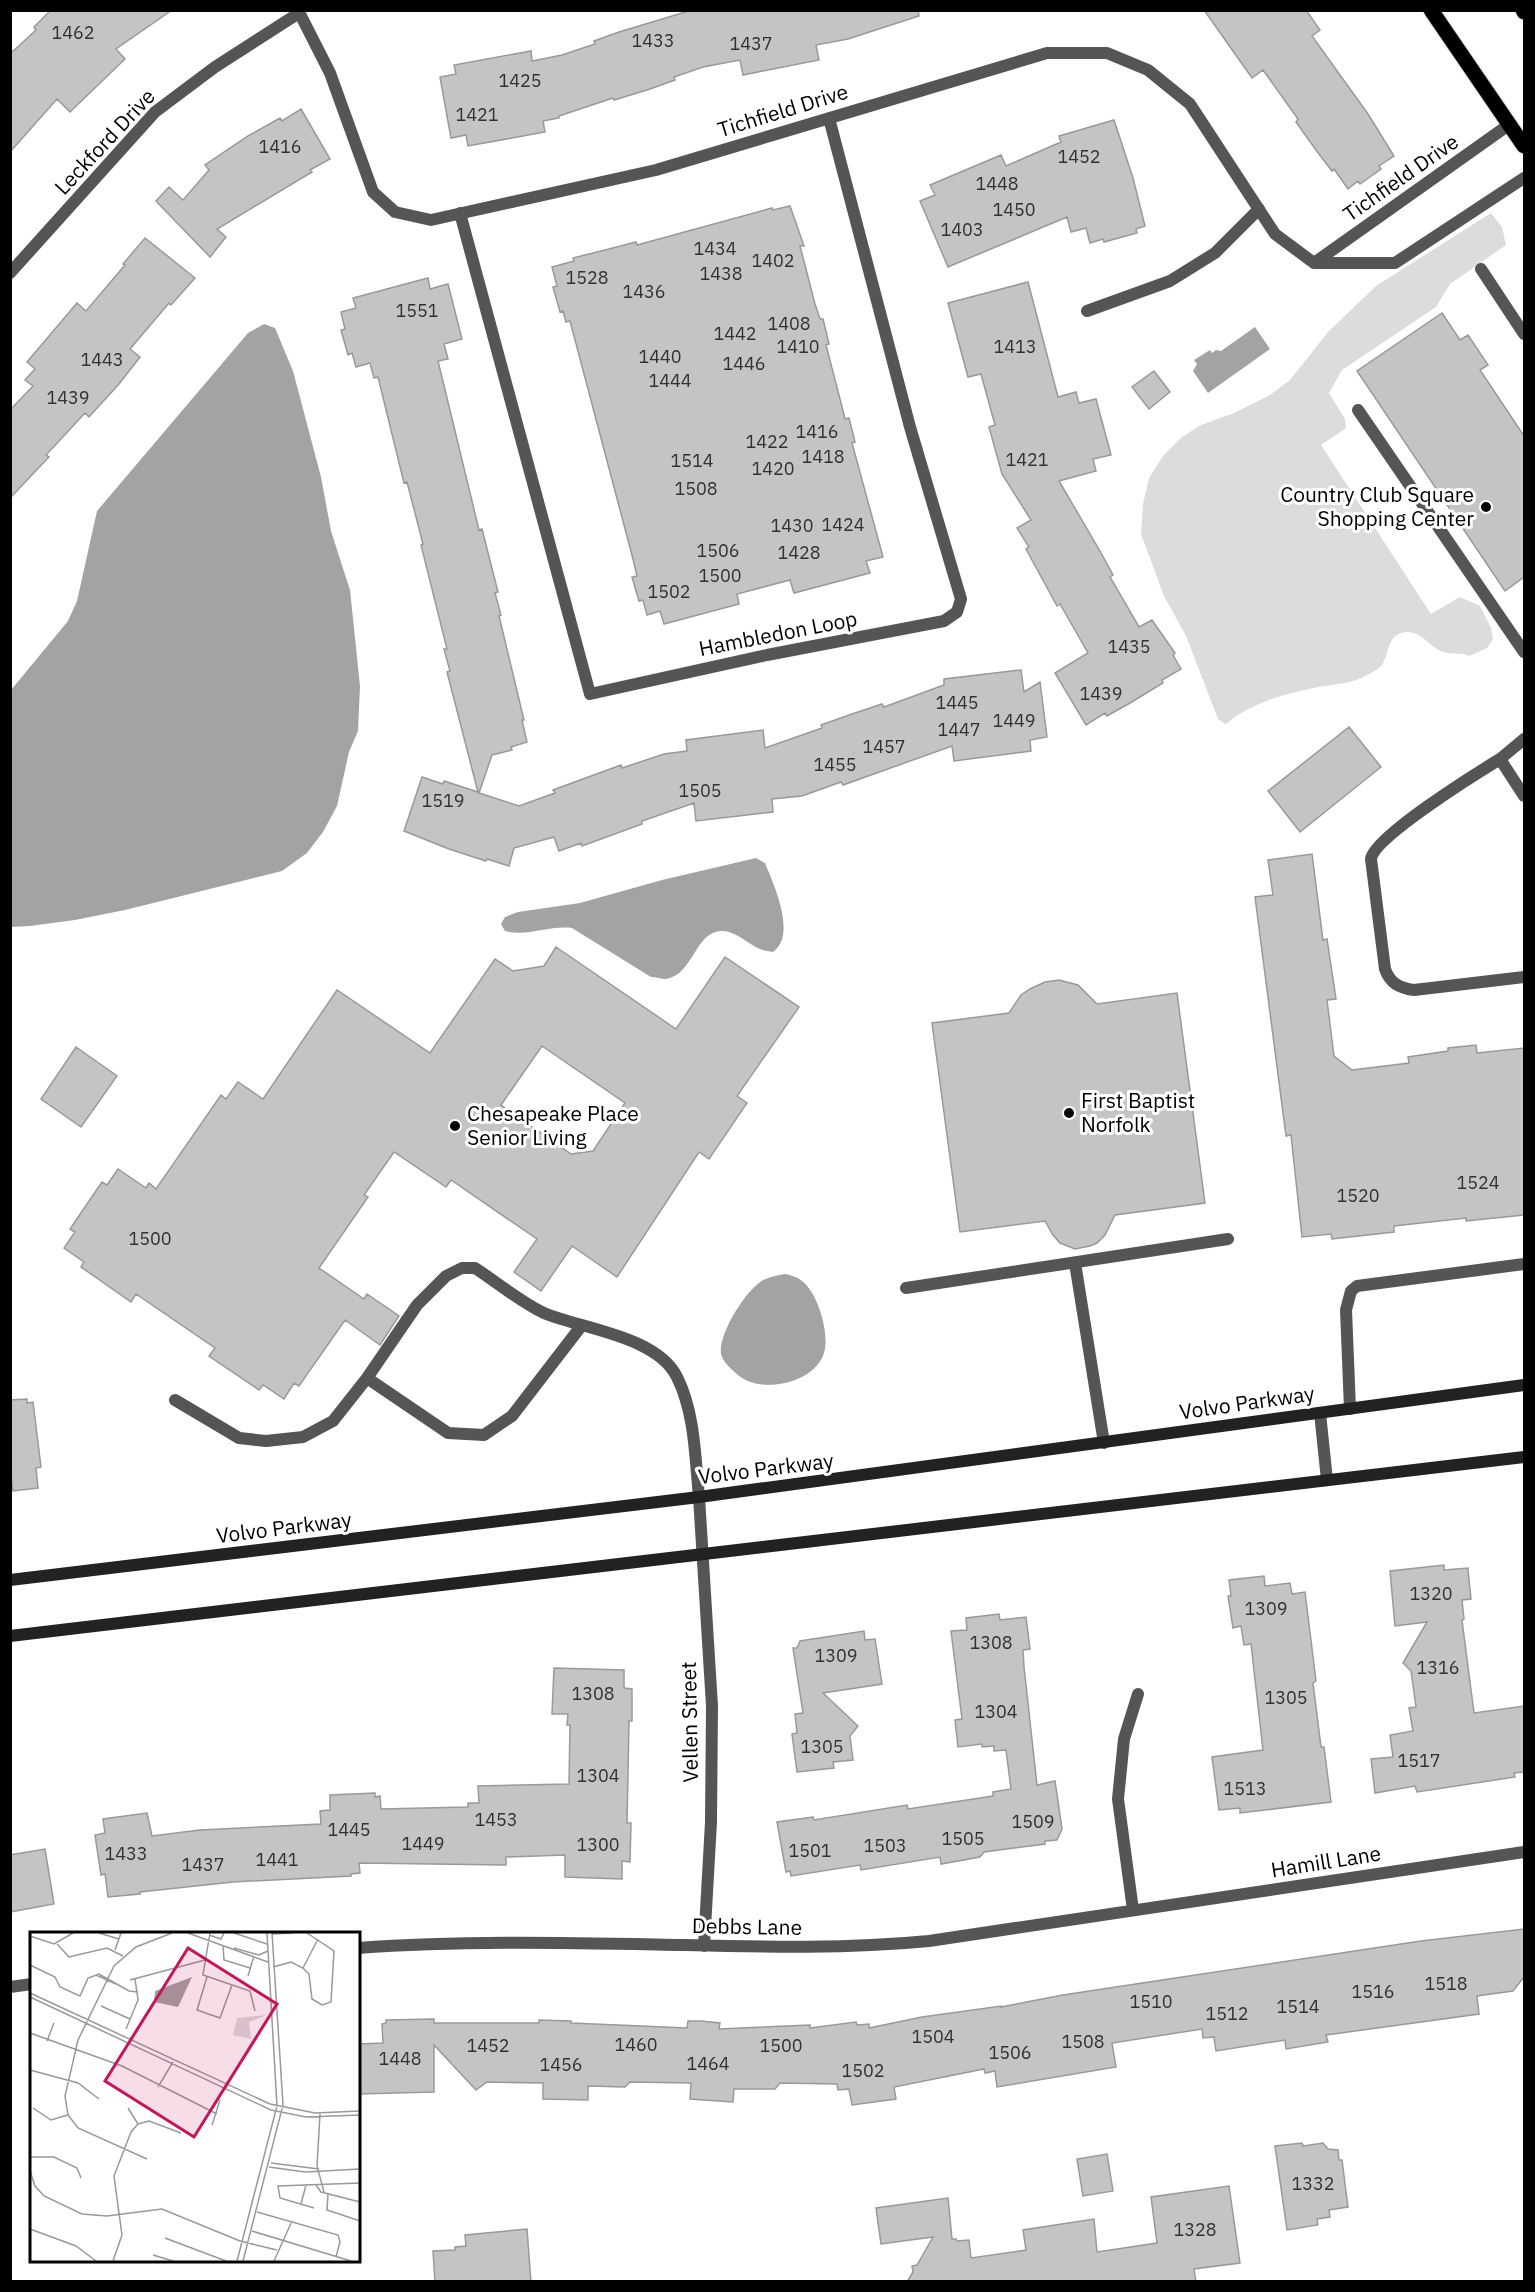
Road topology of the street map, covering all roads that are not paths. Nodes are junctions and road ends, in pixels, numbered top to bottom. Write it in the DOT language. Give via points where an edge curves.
graph roads {
  1 [pos="1431,10"];
  2 [pos="299,12"];
  3 [pos="829,118"];
  4 [pos="1510,124"];
  5 [pos="1524,146"];
  6 [pos="1524,178"];
  7 [pos="1259,209"];
  8 [pos="460,213"];
  9 [pos="1314,263"];
  10 [pos="1480,269"];
  11 [pos="10,273"];
  12 [pos="1087,311"];
  13 [pos="1524,334"];
  14 [pos="1359,410"];
  15 [pos="1524,652"];
  16 [pos="1524,739"];
  17 [pos="1500,759"];
  18 [pos="1524,796"];
  19 [pos="1524,977"];
  20 [pos="1228,1239"];
  21 [pos="1075,1263"];
  22 [pos="1524,1264"];
  23 [pos="906,1288"];
  24 [pos="582,1325"];
  25 [pos="367,1378"];
  26 [pos="1524,1385"];
  27 [pos="175,1400"];
  28 [pos="1350,1409"];
  29 [pos="1320,1413"];
  30 [pos="1104,1443"];
  31 [pos="1524,1457"];
  32 [pos="1327,1480"];
  33 [pos="699,1497"];
  34 [pos="703,1554"];
  35 [pos="10,1580"];
  36 [pos="10,1636"];
  37 [pos="1138,1694"];
  38 [pos="1524,1852"];
  39 [pos="1133,1910"];
  40 [pos="704,1946"];
  41 [pos="360,1948"];
  42 [pos="30,1984"];
  43 [pos="10,1987"];
  1 -- 4 [label="main road"];
  2 -- 8 [label="street, Tichfield Drive" via="330,73 373,192 395,212 430,220"];
  2 -- 11 [label="street, Leckford Drive" via="215,66 155,112"];
  3 -- 7 [label="street, Tichfield Drive" via="1047,53 1107,53 1148,70 1190,104"];
  3 -- 8 [label="street, Tichfield Drive" via="656,170"];
  3 -- 8 [label="street, Hambledon Loop" via="910,427 961,599 957,612 944,621 590,694"];
  4 -- 5 [label="main road"];
  4 -- 9 [label="street, Tichfield Drive"];
  6 -- 9 [label="street" via="1395,263"];
  7 -- 9 [label="street, Tichfield Drive" via="1275,234"];
  7 -- 12 [label="street" via="1215,253 1170,281"];
  10 -- 13 [label="street"];
  14 -- 15 [label="street"];
  16 -- 17 [label="street"];
  17 -- 18 [label="street"];
  17 -- 19 [label="street" via="1424,810 1376,848 1371,859 1385,969 1398,987 1414,990"];
  20 -- 21 [label="street"];
  21 -- 23 [label="street"];
  21 -- 30 [label="street"];
  22 -- 28 [label="street" via="1366,1284 1351,1291 1346,1310"];
  24 -- 25 [label="street" via="512,1416 484,1435 448,1432"];
  24 -- 25 [label="street, Vellen Street" via="542,1312 475,1268 462,1268 446,1276 417,1305"];
  24 -- 33 [label="street, Vellen Street" via="640,1344 663,1359 676,1375 689,1409"];
  25 -- 27 [label="street, Vellen Street" via="333,1421 303,1437 266,1441 239,1438"];
  26 -- 28 [label="main road, Volvo Parkway"];
  28 -- 29 [label="main road, Volvo Parkway"];
  29 -- 30 [label="main road, Volvo Parkway"];
  29 -- 32 [label="street"];
  30 -- 33 [label="main road, Volvo Parkway"];
  31 -- 32 [label="main road"];
  32 -- 34 [label="main road"];
  33 -- 34 [label="street, Vellen Street"];
  33 -- 35 [label="main road, Volvo Parkway"];
  34 -- 36 [label="main road"];
  34 -- 40 [label="street, Vellen Street" via="712,1706"];
  37 -- 39 [label="street" via="1124,1739 1118,1798"];
  38 -- 39 [label="street, Hamill Lane"];
  39 -- 40 [label="street, Debbs Lane" via="876,1946"];
  40 -- 41 [label="street, Debbs Lane" via="540,1942"];
  42 -- 43 [label="street"];
}
